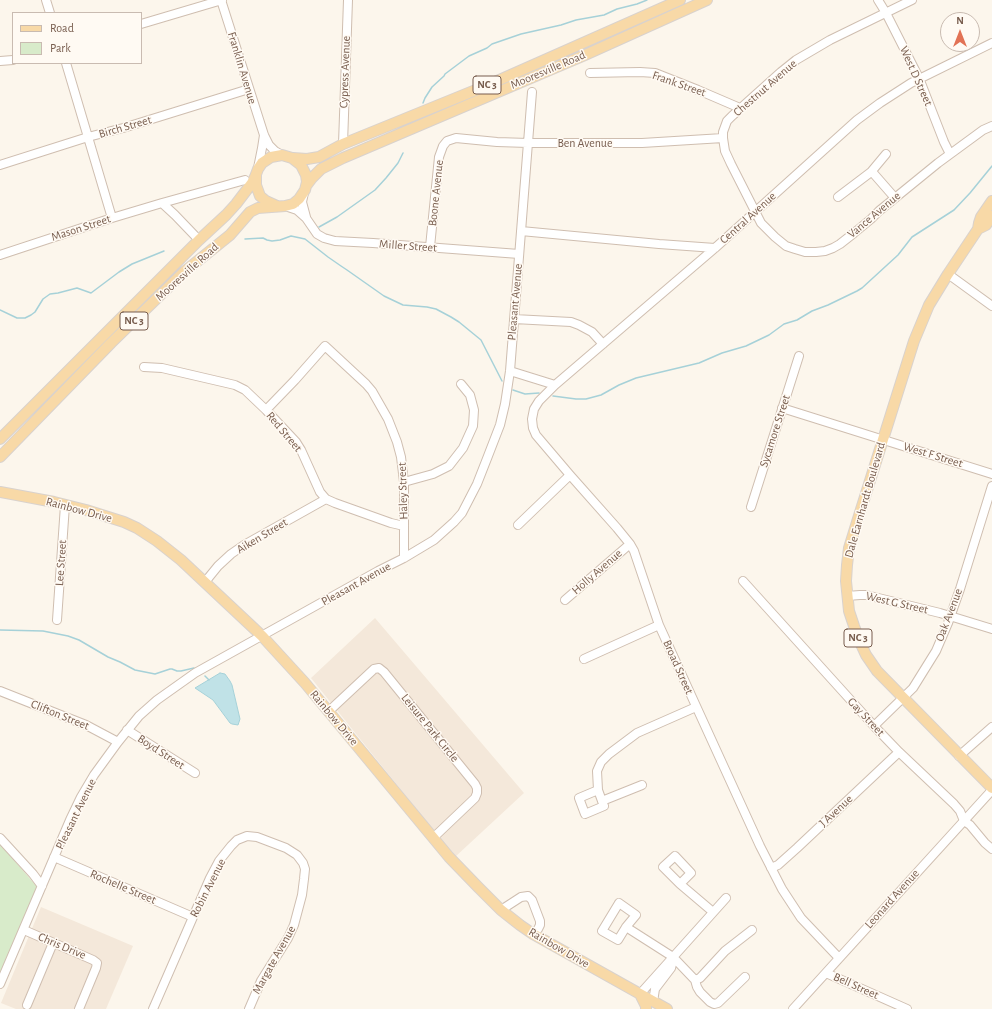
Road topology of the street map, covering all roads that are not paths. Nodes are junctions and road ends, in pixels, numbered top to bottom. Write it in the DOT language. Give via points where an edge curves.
graph roads {
  1 [pos="46,0"];
  2 [pos="222,0"];
  3 [pos="348,0"];
  4 [pos="680,0"];
  5 [pos="707,0"];
  6 [pos="878,0"];
  7 [pos="912,0"];
  8 [pos="50,12"];
  9 [pos="886,13"];
  10 [pos="142,24"];
  11 [pos="992,43"];
  12 [pos="12,60"];
  13 [pos="0,61"];
  14 [pos="66,64"];
  15 [pos="590,73"];
  16 [pos="920,78"];
  17 [pos="249,89"];
  18 [pos="532,92"];
  19 [pos="740,108"];
  20 [pos="992,126"];
  21 [pos="264,135"];
  22 [pos="88,137"];
  23 [pos="722,138"];
  24 [pos="447,141"];
  25 [pos="528,143"];
  26 [pos="343,144"];
  27 [pos="886,154"];
  28 [pos="950,154"];
  29 [pos="282,155"];
  30 [pos="292,158"];
  31 [pos="0,165"];
  32 [pos="257,171"];
  33 [pos="871,172"];
  34 [pos="245,180"];
  35 [pos="305,190"];
  36 [pos="838,197"];
  37 [pos="895,198"];
  38 [pos="992,201"];
  39 [pos="162,204"];
  40 [pos="283,206"];
  41 [pos="755,212"];
  42 [pos="992,216"];
  43 [pos="112,218"];
  44 [pos="306,218"];
  45 [pos="978,229"];
  46 [pos="521,231"];
  47 [pos="199,240"];
  48 [pos="430,247"];
  49 [pos="715,248"];
  50 [pos="519,254"];
  51 [pos="0,255"];
  52 [pos="948,274"];
  53 [pos="992,306"];
  54 [pos="514,319"];
  55 [pos="603,344"];
  56 [pos="799,356"];
  57 [pos="144,367"];
  58 [pos="510,371"];
  59 [pos="461,384"];
  60 [pos="555,385"];
  61 [pos="782,408"];
  62 [pos="266,410"];
  63 [pos="0,439"];
  64 [pos="882,439"];
  65 [pos="0,457"];
  66 [pos="992,474"];
  67 [pos="570,475"];
  68 [pos="404,482"];
  69 [pos="992,486"];
  70 [pos="0,492"];
  71 [pos="326,499"];
  72 [pos="65,505"];
  73 [pos="751,507"];
  74 [pos="518,525"];
  75 [pos="404,526"];
  76 [pos="630,544"];
  77 [pos="404,558"];
  78 [pos="205,582"];
  79 [pos="743,582"];
  80 [pos="847,596"];
  81 [pos="565,600"];
  82 [pos="950,616"];
  83 [pos="57,620"];
  84 [pos="659,625"];
  85 [pos="992,629"];
  86 [pos="262,636"];
  87 [pos="584,659"];
  88 [pos="0,691"];
  89 [pos="903,698"];
  90 [pos="696,707"];
  91 [pos="328,711"];
  92 [pos="874,726"];
  93 [pos="992,727"];
  94 [pos="127,730"];
  95 [pos="118,742"];
  96 [pos="899,752"];
  97 [pos="959,756"];
  98 [pos="195,774"];
  99 [pos="642,785"];
  100 [pos="992,789"];
  101 [pos="598,790"];
  102 [pos="602,801"];
  103 [pos="964,821"];
  104 [pos="0,838"];
  105 [pos="433,838"];
  106 [pos="992,848"];
  107 [pos="54,857"];
  108 [pos="303,863"];
  109 [pos="771,868"];
  110 [pos="680,884"];
  111 [pos="42,886"];
  112 [pos="726,898"];
  113 [pos="502,910"];
  114 [pos="713,912"];
  115 [pos="193,918"];
  116 [pos="626,927"];
  117 [pos="24,930"];
  118 [pos="752,930"];
  119 [pos="533,934"];
  120 [pos="53,943"];
  121 [pos="673,957"];
  122 [pos="840,958"];
  123 [pos="826,973"];
  124 [pos="745,977"];
  125 [pos="695,980"];
  126 [pos="0,983"];
  127 [pos="640,994"];
  128 [pos="27,1005"];
  129 [pos="651,1006"];
  130 [pos="79,1009"];
  131 [pos="153,1009"];
  132 [pos="249,1009"];
  133 [pos="667,1009"];
  134 [pos="792,1009"];
  135 [pos="907,1009"];
  1 -- 8 [label="street"];
  2 -- 10 [label="street"];
  2 -- 17 [label="street, Franklin Avenue"];
  3 -- 26 [label="street, Cypress Avenue"];
  4 -- 26 [label="main road, Mooresville Road / NC 3" via="488,85"];
  5 -- 35 [label="main road, Mooresville Road" via="343,158 321,169"];
  6 -- 9 [label="street, West D Street"];
  7 -- 9 [label="street, Chestnut Avenue"];
  9 -- 16 [label="street, West D Street"];
  9 -- 19 [label="street, Chestnut Avenue" via="796,60"];
  11 -- 16 [label="street, Central Avenue"];
  12 -- 13 [label="street"];
  14 -- 22 [label="street"];
  15 -- 19 [label="street, Frank Street" via="655,74"];
  16 -- 28 [label="street, West D Street"];
  16 -- 41 [label="street, Central Avenue" via="857,120"];
  17 -- 21 [label="street, Franklin Avenue"];
  17 -- 22 [label="street, Birch Street"];
  18 -- 25 [label="street, Pleasant Avenue"];
  19 -- 23 [label="street, Chestnut Avenue" via="727,121"];
  20 -- 28 [label="street, Vance Avenue"];
  21 -- 29 [label="street, Franklin Avenue" via="269,145"];
  21 -- 32 [label="street, Franklin Avenue"];
  22 -- 31 [label="street, Birch Street"];
  22 -- 43 [label="street"];
  23 -- 25 [label="street, Ben Avenue" via="642,143"];
  23 -- 41 [label="street" via="730,164"];
  24 -- 25 [label="street, Ben Avenue" via="456,138"];
  24 -- 48 [label="street, Boone Avenue" via="439,157"];
  25 -- 46 [label="street, Pleasant Avenue"];
  26 -- 30 [label="main road, Mooresville Road / NC 3" via="317,158"];
  27 -- 33 [label="street"];
  28 -- 37 [label="street, Vance Avenue"];
  29 -- 30 [label="main road, Mooresville Road"];
  29 -- 32 [label="main road, Mooresville Road" via="268,159"];
  30 -- 35 [label="main road" via="305,171"];
  32 -- 40 [label="main road" via="256,185 260,196 269,204"];
  32 -- 47 [label="main road, Mooresville Road / NC 3" via="252,183 236,204"];
  33 -- 36 [label="street"];
  33 -- 37 [label="street"];
  34 -- 39 [label="street, Mason Street"];
  35 -- 40 [label="main road, Mooresville Road" via="296,202"];
  35 -- 44 [label="street, Miller Street" via="302,202"];
  37 -- 41 [label="street, Vance Avenue" via="840,244 816,252 805,252 786,246 761,223"];
  38 -- 45 [label="main road, Dale Earnhardt Boulevard / NC 3" via="981,217"];
  39 -- 43 [label="street, Mason Street"];
  39 -- 47 [label="street"];
  40 -- 44 [label="street, Miller Street" via="297,210"];
  40 -- 65 [label="main road, Mooresville Road / NC 3" via="258,208 250,212 230,235 184,272 111,343"];
  41 -- 49 [label="street, Central Avenue"];
  42 -- 45 [label="main road, Dale Earnhardt Boulevard / NC 3" via="986,225"];
  43 -- 51 [label="street, Mason Street"];
  44 -- 48 [label="street, Miller Street" via="317,234 331,241"];
  45 -- 52 [label="main road, Dale Earnhardt Boulevard / NC 3"];
  46 -- 49 [label="street"];
  46 -- 50 [label="street, Pleasant Avenue"];
  47 -- 63 [label="main road, Mooresville Road / NC 3"];
  48 -- 50 [label="street, Miller Street"];
  49 -- 55 [label="street, Central Avenue"];
  50 -- 54 [label="street, Pleasant Avenue"];
  52 -- 53 [label="street"];
  52 -- 64 [label="main road, Dale Earnhardt Boulevard / NC 3" via="929,305 914,341"];
  54 -- 55 [label="street" via="571,322 592,332"];
  54 -- 58 [label="street, Pleasant Avenue"];
  55 -- 60 [label="street, Central Avenue"];
  56 -- 61 [label="street, Sycamore Street"];
  57 -- 62 [label="street, Red Street" via="162,368 235,385 246,390"];
  58 -- 60 [label="street"];
  58 -- 77 [label="street, Pleasant Avenue" via="500,425 477,484 462,513 434,540"];
  59 -- 68 [label="street" via="470,395 474,410 473,426 463,448 449,466 433,474"];
  60 -- 67 [label="street, Broad Street" via="534,409 533,428 539,439"];
  61 -- 64 [label="street, West F Street"];
  61 -- 73 [label="street, Sycamore Street"];
  62 -- 68 [label="street, Haley Street" via="325,346 372,391 388,419 397,442"];
  62 -- 71 [label="street, Red Street" via="296,442 320,492"];
  64 -- 66 [label="street, West F Street"];
  64 -- 80 [label="main road, Dale Earnhardt Boulevard / NC 3" via="849,548 846,565"];
  67 -- 74 [label="street"];
  67 -- 76 [label="street, Broad Street"];
  68 -- 75 [label="street, Haley Street"];
  69 -- 82 [label="street, Oak Avenue"];
  70 -- 72 [label="main road, Rainbow Drive"];
  71 -- 75 [label="street"];
  71 -- 78 [label="street, Aiken Street" via="244,545 218,566"];
  72 -- 78 [label="main road, Rainbow Drive" via="137,528 181,560"];
  72 -- 83 [label="street, Lee Street"];
  75 -- 77 [label="street, Haley Street"];
  76 -- 81 [label="street, Holly Avenue"];
  76 -- 84 [label="street, Broad Street"];
  77 -- 86 [label="street, Pleasant Avenue"];
  78 -- 86 [label="main road, Rainbow Drive"];
  79 -- 92 [label="street, Gay Street"];
  80 -- 82 [label="street, West G Street" via="866,595"];
  80 -- 89 [label="main road, Dale Earnhardt Boulevard / NC 3" via="854,626 866,655 877,671"];
  82 -- 85 [label="street, West G Street"];
  82 -- 89 [label="street, Oak Avenue" via="936,651 913,688"];
  84 -- 87 [label="street"];
  84 -- 90 [label="street, Broad Street"];
  86 -- 91 [label="main road, Rainbow Drive"];
  86 -- 94 [label="street, Pleasant Avenue" via="186,678 148,708"];
  88 -- 95 [label="street, Clifton Street" via="86,725"];
  89 -- 92 [label="street, Oak Avenue"];
  89 -- 97 [label="main road, Dale Earnhardt Boulevard / NC 3"];
  90 -- 101 [label="street" via="638,733 609,754 597,771"];
  90 -- 109 [label="street, Broad Street"];
  91 -- 105 [label="main road, Rainbow Drive"];
  91 -- 105 [label="street, Leisure Park Circle" via="374,669 379,668 384,672 478,788 475,798"];
  92 -- 96 [label="street, Gay Street"];
  93 -- 97 [label="street"];
  94 -- 95 [label="street, Pleasant Avenue"];
  94 -- 98 [label="street, Boyd Street"];
  95 -- 107 [label="street, Pleasant Avenue" via="81,797"];
  96 -- 103 [label="street, Gay Street" via="954,804"];
  96 -- 109 [label="street, J Avenue" via="797,848"];
  97 -- 100 [label="main road, Dale Earnhardt Boulevard / NC 3"];
  99 -- 102 [label="street"];
  100 -- 103 [label="street, Leonard Avenue"];
  101 -- 102 [label="street"];
  101 -- 102 [label="street" via="579,798 585,814 604,806"];
  103 -- 106 [label="street, Gay Street"];
  103 -- 122 [label="street, Leonard Avenue"];
  104 -- 111 [label="street"];
  105 -- 113 [label="main road, Rainbow Drive"];
  107 -- 111 [label="street, Pleasant Avenue"];
  107 -- 115 [label="street, Rochelle Street"];
  108 -- 115 [label="street, Robin Avenue" via="297,855 286,848 253,836 242,837 231,846 219,862"];
  108 -- 132 [label="street, Margate Avenue" via="302,895 294,926 261,981"];
  109 -- 122 [label="street, Broad Street" via="801,918"];
  110 -- 114 [label="street"];
  111 -- 117 [label="street, Pleasant Avenue"];
  112 -- 114 [label="street"];
  113 -- 119 [label="main road, Rainbow Drive"];
  113 -- 119 [label="street" via="521,897 528,896 540,921 538,929"];
  114 -- 121 [label="street"];
  115 -- 131 [label="street, Robin Avenue"];
  116 -- 116 [label="street" via="618,940 602,931 619,903 636,915"];
  116 -- 121 [label="street"];
  117 -- 120 [label="street, Chris Drive"];
  117 -- 126 [label="street, Pleasant Avenue"];
  118 -- 125 [label="street" via="725,951 700,978"];
  119 -- 127 [label="main road, Rainbow Drive"];
  120 -- 128 [label="street"];
  120 -- 130 [label="street, Chris Drive" via="97,963"];
  121 -- 125 [label="street"];
  121 -- 127 [label="street"];
  121 -- 129 [label="street" via="670,968 655,989"];
  122 -- 123 [label="street, Leonard Avenue"];
  123 -- 134 [label="street, Leonard Avenue"];
  123 -- 135 [label="street, Bell Street"];
  124 -- 125 [label="street" via="714,1004 700,992"];
  127 -- 129 [label="main road, Rainbow Drive"];
  129 -- 133 [label="main road, Rainbow Drive"];
}
